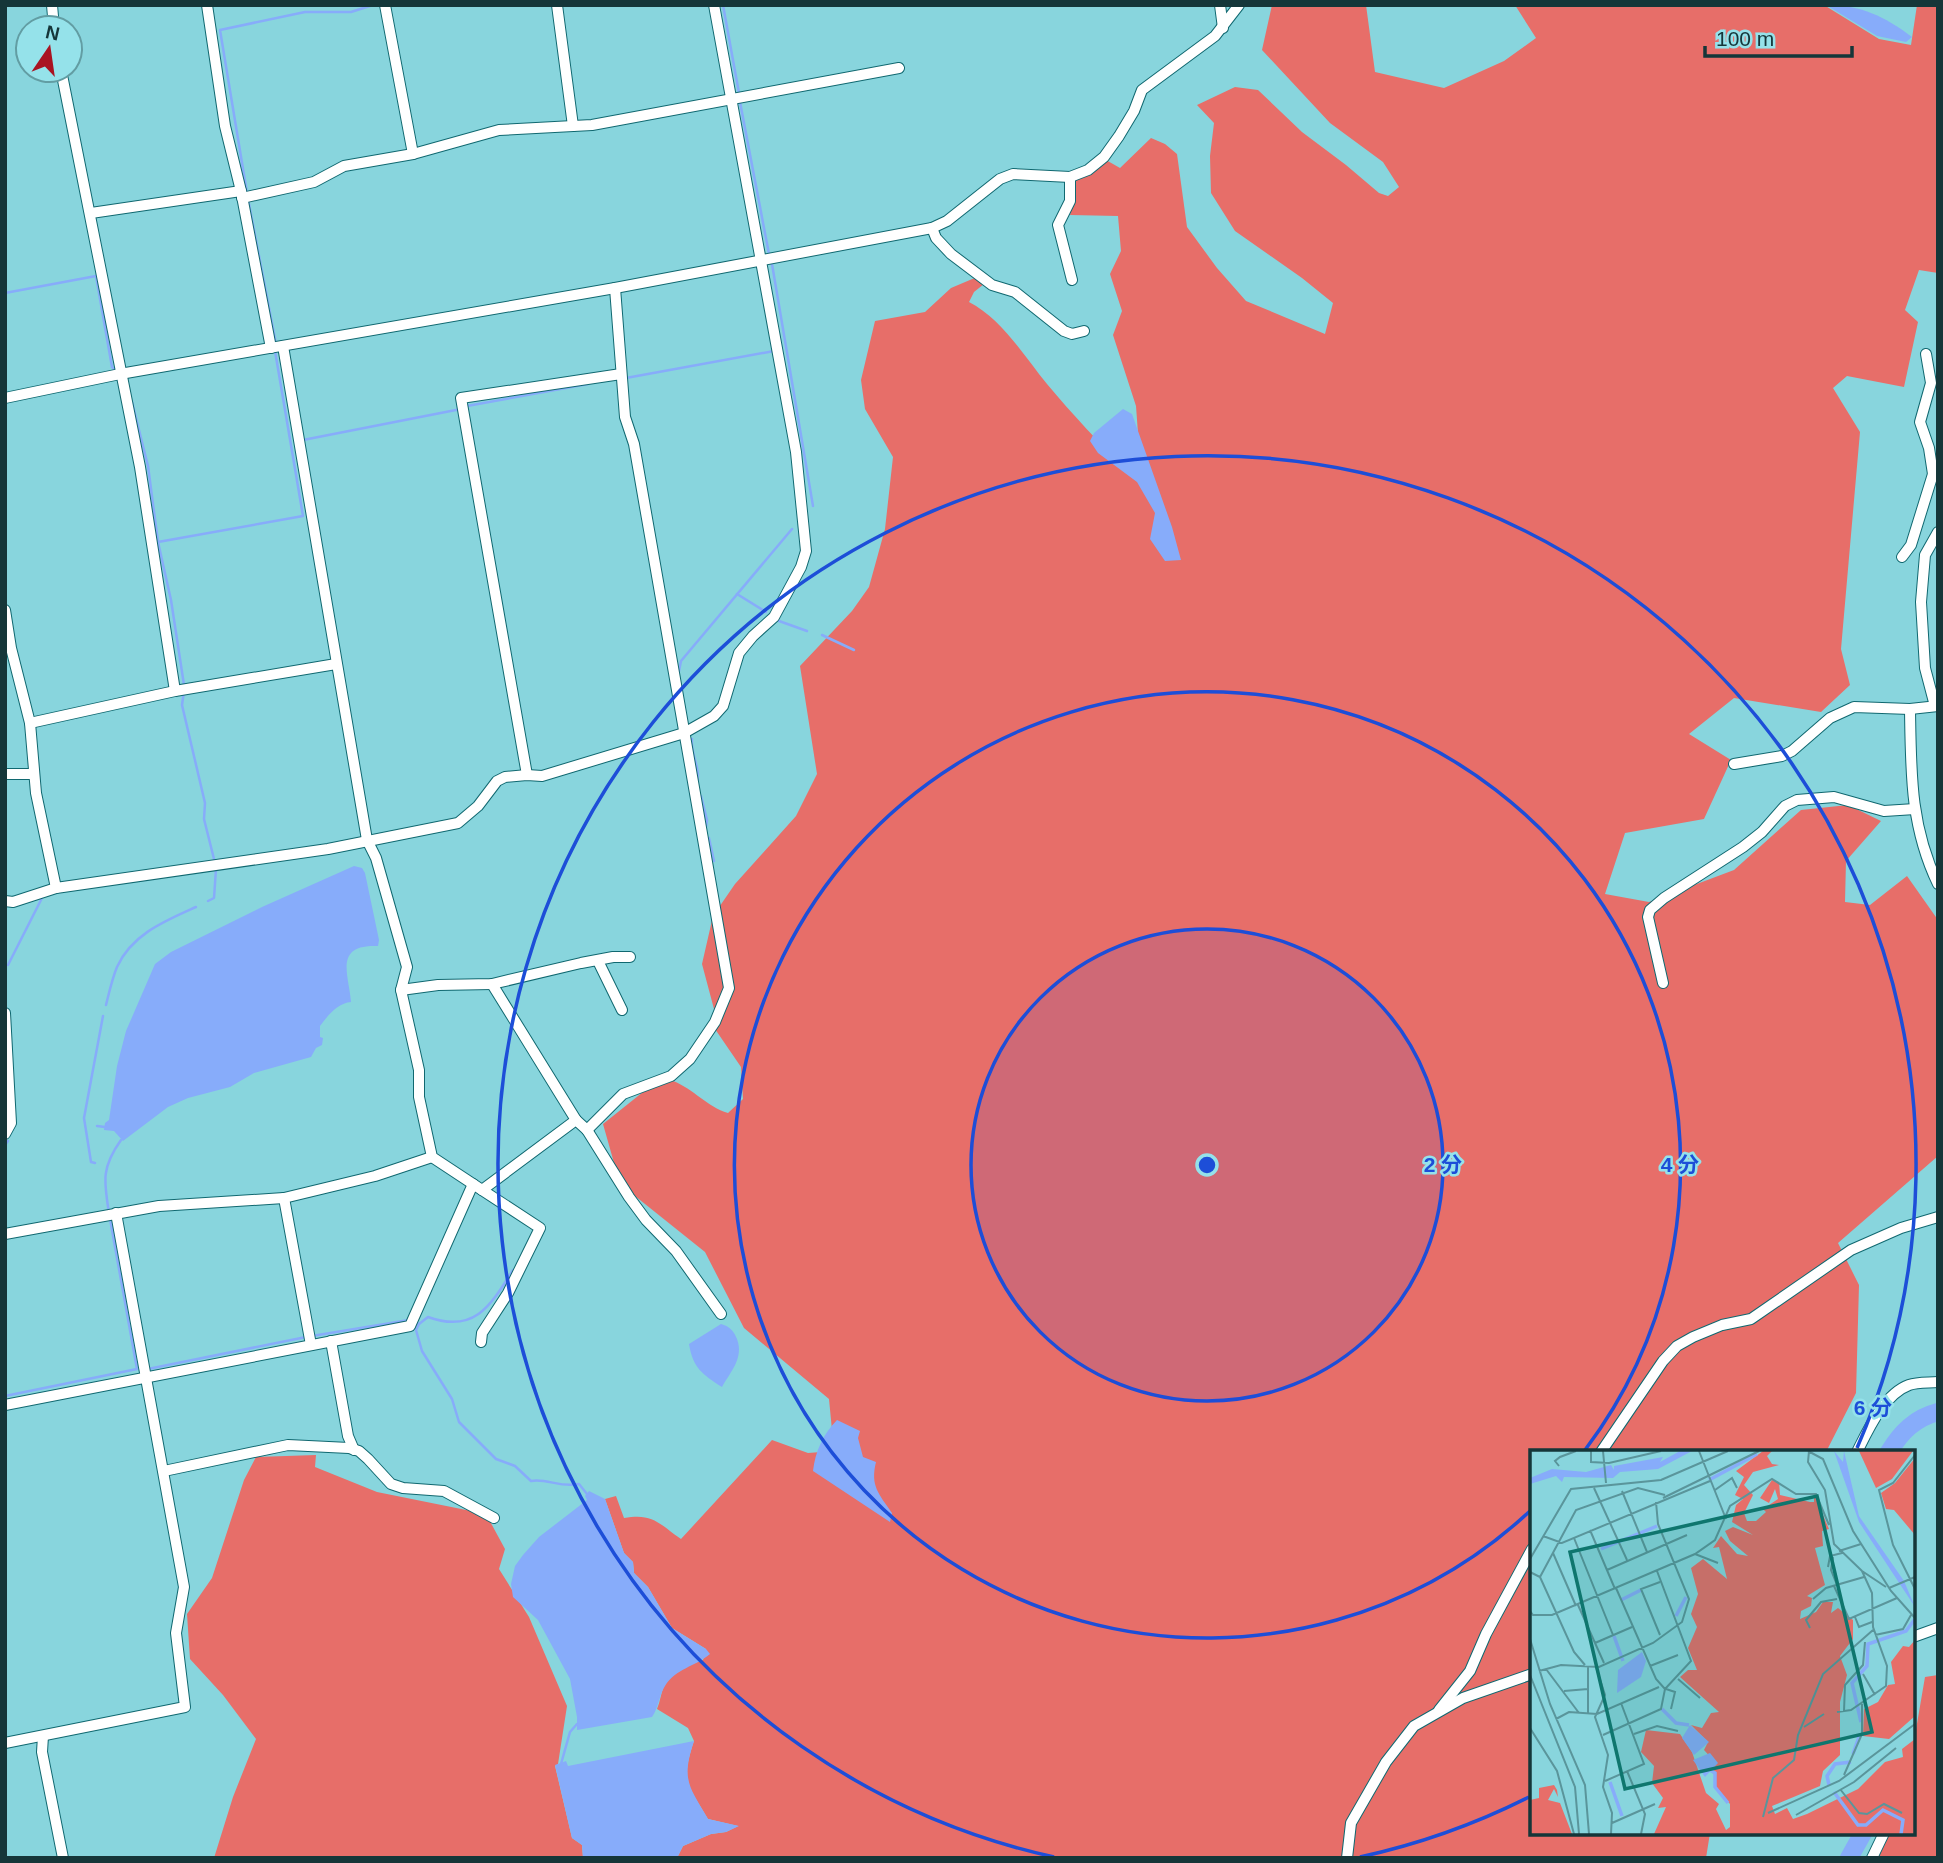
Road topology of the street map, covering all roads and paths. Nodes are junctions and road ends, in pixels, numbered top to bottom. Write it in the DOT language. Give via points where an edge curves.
graph roads {
  1 [pos="207,5"];
  2 [pos="385,5"];
  3 [pos="557,5"];
  4 [pos="714,5"];
  5 [pos="1220,5"];
  6 [pos="1240,5"];
  7 [pos="1223,28"];
  8 [pos="899,68"];
  9 [pos="64,84"];
  10 [pos="730,98"];
  11 [pos="573,126"];
  12 [pos="413,154"];
  13 [pos="1070,177"];
  14 [pos="241,195"];
  15 [pos="91,213"];
  16 [pos="932,228"];
  17 [pos="762,261"];
  18 [pos="1072,280"];
  19 [pos="615,288"];
  20 [pos="1084,331"];
  21 [pos="277,347"];
  22 [pos="1926,354"];
  23 [pos="120,374"];
  24 [pos="621,374"];
  25 [pos="1934,384"];
  26 [pos="5,398"];
  27 [pos="1936,474"];
  28 [pos="1938,532"];
  29 [pos="1902,557"];
  30 [pos="5,610"];
  31 [pos="336,664"];
  32 [pos="175,691"];
  33 [pos="1937,706"];
  34 [pos="1910,709"];
  35 [pos="30,723"];
  36 [pos="684,733"];
  37 [pos="1734,764"];
  38 [pos="5,774"];
  39 [pos="32,774"];
  40 [pos="527,775"];
  41 [pos="1915,809"];
  42 [pos="367,840"];
  43 [pos="1938,884"];
  44 [pos="56,887"];
  45 [pos="5,901"];
  46 [pos="630,957"];
  47 [pos="598,961"];
  48 [pos="1663,983"];
  49 [pos="492,984"];
  50 [pos="401,990"];
  51 [pos="622,1010"];
  52 [pos="5,1013"];
  53 [pos="7,1094"];
  54 [pos="576,1120"];
  55 [pos="587,1130"];
  56 [pos="5,1134"];
  57 [pos="432,1157"];
  58 [pos="478,1187"];
  59 [pos="284,1198"];
  60 [pos="116,1213"];
  61 [pos="1938,1217"];
  62 [pos="5,1234"];
  63 [pos="721,1314"];
  64 [pos="331,1341"];
  65 [pos="481,1342"];
  66 [pos="310,1345"];
  67 [pos="147,1376"];
  68 [pos="1938,1382"];
  69 [pos="5,1405"];
  70 [pos="354,1450"];
  71 [pos="1602,1450"];
  72 [pos="1858,1450"];
  73 [pos="164,1471"];
  74 [pos="494,1518"];
  75 [pos="1530,1553"];
  76 [pos="1938,1629"];
  77 [pos="1916,1638"];
  78 [pos="1530,1675"];
  79 [pos="1436,1714"];
  80 [pos="43,1736"];
  81 [pos="5,1743"];
  82 [pos="1883,1835"];
  83 [pos="63,1858"];
  84 [pos="1347,1858"];
  85 [pos="1872,1858"];
  1 -- 14 [label="street" via="225,126"];
  2 -- 12 [label="street"];
  3 -- 11 [label="street"];
  4 -- 10 [label="street"];
  5 -- 7 [label="street"];
  6 -- 7 [label="street"];
  7 -- 13 [label="street" via="1142,90 1104,157"];
  8 -- 10 [label="street"];
  9 -- 15 [label="street"];
  10 -- 11 [label="street"];
  10 -- 17 [label="street"];
  11 -- 12 [label="street" via="499,130"];
  12 -- 14 [label="street" via="344,166 314,182"];
  13 -- 16 [label="street" via="1013,174"];
  13 -- 18 [label="street" via="1070,201 1058,225"];
  14 -- 15 [label="street"];
  14 -- 21 [label="street"];
  15 -- 23 [label="street"];
  16 -- 17 [label="street"];
  16 -- 20 [label="street" via="951,254 992,285 1015,292 1064,331"];
  17 -- 19 [label="street"];
  17 -- 36 [label="street" via="796,452 806,551 774,617 739,653 723,706"];
  19 -- 21 [label="street"];
  19 -- 24 [label="street"];
  21 -- 23 [label="street"];
  21 -- 31 [label="street"];
  22 -- 25 [label="street"];
  23 -- 26 [label="street"];
  23 -- 32 [label="street" via="140,467"];
  24 -- 36 [label="street"];
  24 -- 40 [label="street" via="461,398"];
  25 -- 27 [label="street" via="1920,422"];
  27 -- 29 [label="street" via="1911,545"];
  28 -- 33 [label="street" via="1926,555 1921,602 1925,668"];
  30 -- 35 [label="street"];
  31 -- 32 [label="street"];
  31 -- 42 [label="street"];
  32 -- 35 [label="street"];
  33 -- 34 [label="street"];
  34 -- 37 [label="street" via="1854,707 1830,718 1782,756"];
  34 -- 41 [label="street"];
  35 -- 39 [label="street"];
  36 -- 40 [label="street" via="541,776"];
  36 -- 55 [label="street" via="729,988 715,1022 690,1059 671,1076 623,1094"];
  38 -- 39 [label="street"];
  39 -- 44 [label="street"];
  40 -- 42 [label="street" via="497,780 458,823"];
  41 -- 43 [label="street" via="1925,858"];
  41 -- 48 [label="street" via="1884,811 1834,797 1797,800 1785,806 1743,847 1650,910"];
  42 -- 44 [label="street"];
  42 -- 50 [label="street" via="407,967"];
  44 -- 45 [label="street"];
  46 -- 47 [label="street"];
  47 -- 49 [label="street"];
  47 -- 51 [label="street"];
  49 -- 50 [label="street"];
  49 -- 54 [label="street"];
  50 -- 57 [label="street"];
  52 -- 53 [label="street"];
  53 -- 56 [label="street" via="10,1123"];
  54 -- 55 [label="street"];
  54 -- 58 [label="street"];
  55 -- 63 [label="street" via="629,1197 676,1251"];
  57 -- 58 [label="street"];
  57 -- 59 [label="street" via="375,1177"];
  58 -- 64 [label="street" via="411,1326"];
  58 -- 65 [label="street" via="540,1228"];
  59 -- 60 [label="street"];
  59 -- 66 [label="street"];
  60 -- 62 [label="street"];
  60 -- 67 [label="street"];
  61 -- 71 [label="street" via="1851,1250 1751,1319 1722,1325 1677,1346"];
  64 -- 66 [label="street"];
  64 -- 70 [label="street"];
  66 -- 67 [label="street"];
  67 -- 69 [label="street"];
  67 -- 73 [label="street"];
  68 -- 72 [label="street" via="1909,1385 1895,1394"];
  70 -- 73 [label="street" via="288,1446"];
  70 -- 74 [label="street" via="391,1484 444,1491"];
  73 -- 80 [label="street" via="184,1587 176,1633 185,1707"];
  75 -- 79 [label="street" via="1470,1671"];
  76 -- 77 [label="street"];
  78 -- 79 [label="street" via="1464,1698"];
  79 -- 84 [label="street" via="1414,1727 1386,1762 1351,1824"];
  80 -- 81 [label="street"];
  80 -- 83 [label="street" via="42,1752"];
  82 -- 85 [label="street"];
}
